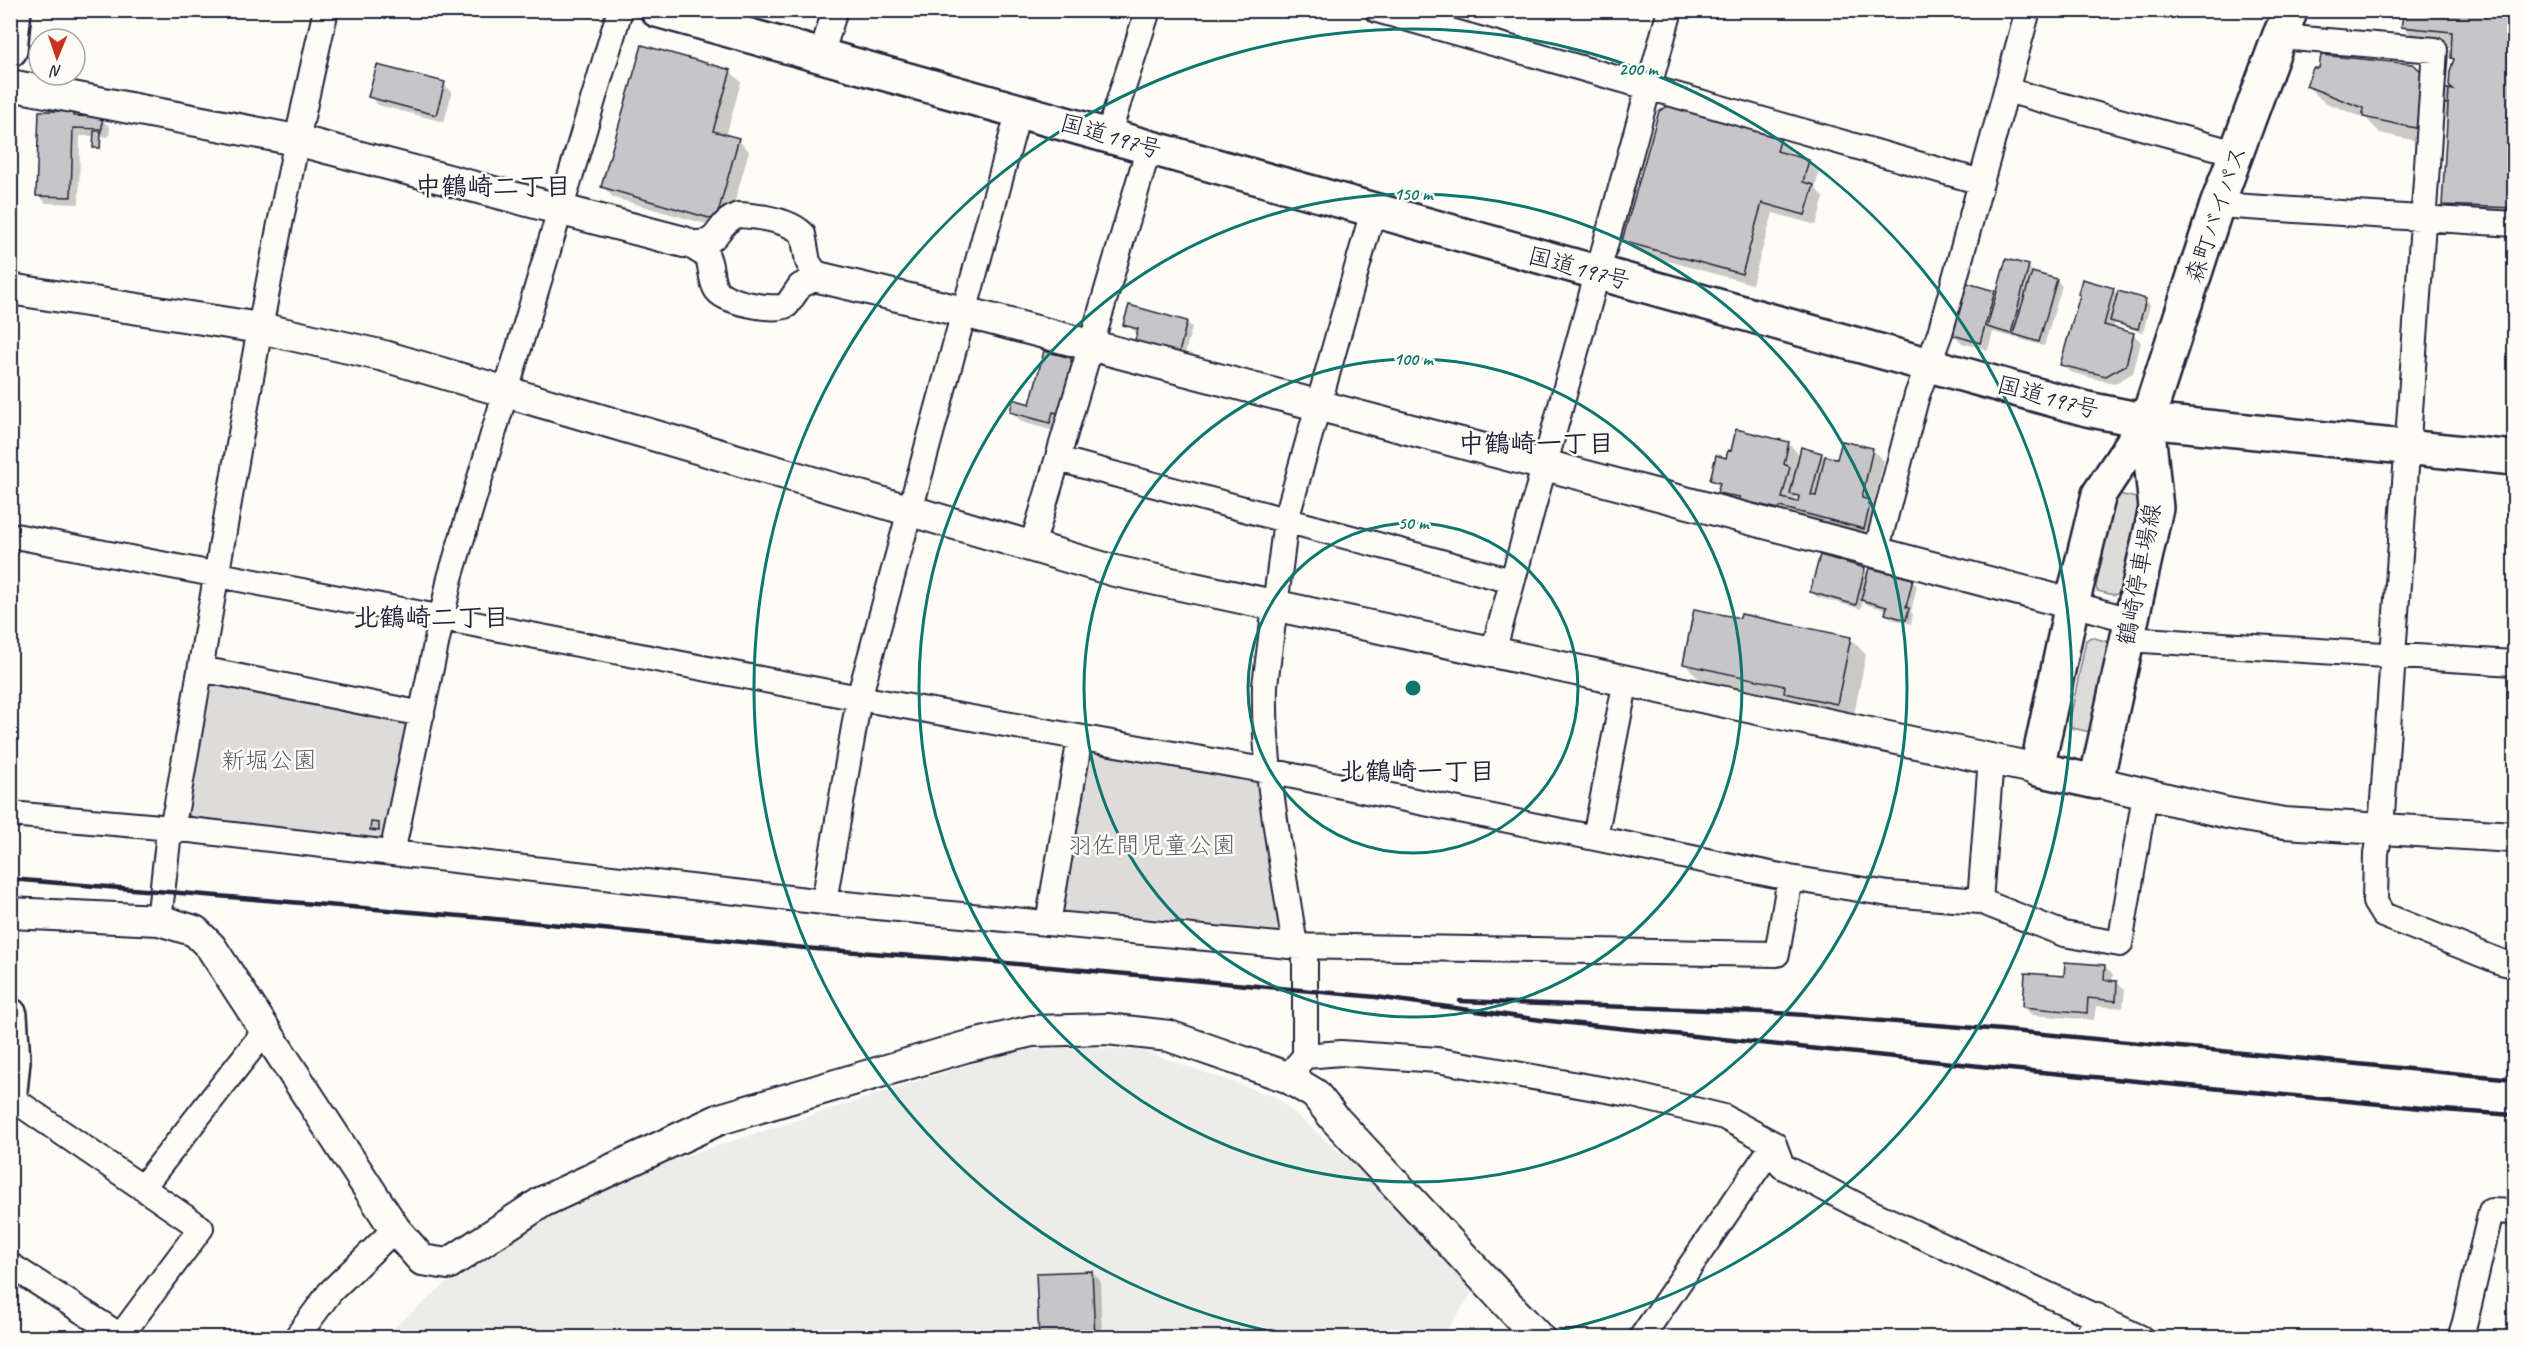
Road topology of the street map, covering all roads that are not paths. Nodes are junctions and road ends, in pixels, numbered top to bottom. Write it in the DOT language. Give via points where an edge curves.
graph roads {
  1 [pos="14,10"];
  2 [pos="326,10"];
  3 [pos="620,10"];
  4 [pos="657,10"];
  5 [pos="835,10"];
  6 [pos="1148,10"];
  7 [pos="1377,10"];
  8 [pos="1670,10"];
  9 [pos="2028,10"];
  10 [pos="2285,24"];
  11 [pos="10,50"];
  12 [pos="821,56"];
  13 [pos="10,85"];
  14 [pos="1649,87"];
  15 [pos="2006,90"];
  16 [pos="1018,110"];
  17 [pos="1108,135"];
  18 [pos="296,140"];
  19 [pos="1149,147"];
  20 [pos="2236,153"];
  21 [pos="1981,182"];
  22 [pos="2217,205"];
  23 [pos="561,210"];
  24 [pos="1373,211"];
  25 [pos="2423,218"];
  26 [pos="2514,224"];
  27 [pos="684,242"];
  28 [pos="1598,272"];
  29 [pos="818,277"];
  30 [pos="10,289"];
  31 [pos="964,312"];
  32 [pos="260,328"];
  33 [pos="1091,345"];
  34 [pos="1928,364"];
  35 [pos="506,392"];
  36 [pos="1318,405"];
  37 [pos="2146,421"];
  38 [pos="2407,448"];
  39 [pos="2514,458"];
  40 [pos="1058,459"];
  41 [pos="1544,465"];
  42 [pos="909,510"];
  43 [pos="1286,520"];
  44 [pos="10,535"];
  45 [pos="1032,546"];
  46 [pos="1876,552"];
  47 [pos="217,574"];
  48 [pos="1512,581"];
  49 [pos="2072,604"];
  50 [pos="1275,605"];
  51 [pos="442,617"];
  52 [pos="2129,630"];
  53 [pos="1492,652"];
  54 [pos="2393,656"];
  55 [pos="2514,663"];
  56 [pos="201,669"];
  57 [pos="1626,680"];
  58 [pos="859,698"];
  59 [pos="422,714"];
  60 [pos="1080,738"];
  61 [pos="1991,759"];
  62 [pos="2037,769"];
  63 [pos="1269,771"];
  64 [pos="2096,782"];
  65 [pos="2145,795"];
  66 [pos="10,814"];
  67 [pos="174,818"];
  68 [pos="2381,829"];
  69 [pos="1595,837"];
  70 [pos="2514,837"];
  71 [pos="392,853"];
  72 [pos="1790,878"];
  73 [pos="1980,901"];
  74 [pos="824,902"];
  75 [pos="10,913"];
  76 [pos="159,920"];
  77 [pos="1048,923"];
  78 [pos="1300,946"];
  79 [pos="2514,965"];
  80 [pos="10,1015"];
  81 [pos="265,1031"];
  82 [pos="1296,1067"];
  83 [pos="10,1090"];
  84 [pos="10,1097"];
  85 [pos="1774,1144"];
  86 [pos="142,1188"];
  87 [pos="2514,1212"];
  88 [pos="395,1229"];
  89 [pos="10,1265"];
  90 [pos="2097,1316"];
  91 [pos="122,1337"];
  92 [pos="296,1338"];
  93 [pos="1539,1338"];
  94 [pos="1641,1338"];
  95 [pos="2087,1338"];
  96 [pos="2141,1338"];
  97 [pos="2460,1338"];
  1 -- 11 [label="main road"];
  2 -- 18 [label="street"];
  3 -- 23 [label="street"];
  4 -- 12 [label="main road, 国道197号"];
  5 -- 12 [label="street"];
  6 -- 17 [label="street"];
  7 -- 14 [label="street"];
  8 -- 14 [label="street"];
  9 -- 15 [label="street"];
  10 -- 20 [label="main road, 森町バイパス"];
  10 -- 25 [label="street" via="2435,50"];
  12 -- 16 [label="main road, 国道197号"];
  13 -- 18 [label="street"];
  14 -- 21 [label="street"];
  14 -- 28 [label="street"];
  15 -- 20 [label="street"];
  15 -- 21 [label="street"];
  16 -- 17 [label="main road, 国道197号"];
  16 -- 31 [label="street"];
  17 -- 19 [label="main road, 国道197号"];
  18 -- 23 [label="street"];
  18 -- 32 [label="street"];
  19 -- 24 [label="main road, 国道197号"];
  19 -- 33 [label="street"];
  20 -- 22 [label="main road, 森町バイパス"];
  21 -- 34 [label="street"];
  22 -- 25 [label="street"];
  22 -- 37 [label="main road, 森町バイパス"];
  23 -- 27 [label="street"];
  23 -- 35 [label="street"];
  24 -- 28 [label="main road, 国道197号"];
  24 -- 36 [label="street"];
  25 -- 26 [label="street"];
  25 -- 38 [label="street"];
  27 -- 29 [label="street" via="707,256 718,292 744,302 782,308 801,286"];
  27 -- 29 [label="street" via="710,242 738,215 781,223 803,234 808,262"];
  28 -- 34 [label="main road, 国道197号"];
  28 -- 41 [label="street"];
  29 -- 31 [label="street"];
  30 -- 32 [label="street"];
  31 -- 33 [label="street"];
  31 -- 42 [label="street"];
  32 -- 35 [label="street" via="384,356"];
  32 -- 47 [label="street"];
  33 -- 36 [label="street"];
  33 -- 40 [label="street"];
  34 -- 37 [label="main road, 国道197号" via="2087,409"];
  34 -- 46 [label="street"];
  35 -- 42 [label="street"];
  35 -- 51 [label="street"];
  36 -- 41 [label="street"];
  36 -- 43 [label="street"];
  37 -- 38 [label="main road, 国道197号"];
  37 -- 49 [label="main road" via="2099,494"];
  37 -- 52 [label="main road, 鶴崎停車場線" via="2156,508"];
  38 -- 39 [label="main road, 国道197号"];
  38 -- 54 [label="street"];
  40 -- 43 [label="street"];
  40 -- 45 [label="street"];
  41 -- 46 [label="street"];
  41 -- 48 [label="street"];
  42 -- 45 [label="street"];
  42 -- 58 [label="street"];
  43 -- 48 [label="street"];
  43 -- 50 [label="street"];
  44 -- 47 [label="street"];
  45 -- 50 [label="street" via="1115,571"];
  46 -- 49 [label="street"];
  47 -- 51 [label="street"];
  47 -- 56 [label="street"];
  48 -- 53 [label="street"];
  49 -- 52 [label="street"];
  49 -- 62 [label="main road"];
  50 -- 53 [label="street"];
  50 -- 63 [label="street" via="1264,694"];
  51 -- 58 [label="street"];
  51 -- 59 [label="street"];
  52 -- 54 [label="street"];
  52 -- 64 [label="main road, 鶴崎停車場線"];
  53 -- 57 [label="street"];
  54 -- 55 [label="street"];
  54 -- 68 [label="street"];
  56 -- 59 [label="street"];
  56 -- 67 [label="street"];
  57 -- 61 [label="street"];
  57 -- 69 [label="street"];
  58 -- 60 [label="street"];
  58 -- 74 [label="street"];
  59 -- 71 [label="street"];
  60 -- 63 [label="street"];
  60 -- 77 [label="street"];
  61 -- 62 [label="street"];
  61 -- 73 [label="street"];
  62 -- 64 [label="main road"];
  63 -- 69 [label="street"];
  63 -- 78 [label="street"];
  64 -- 65 [label="street"];
  65 -- 68 [label="street" via="2284,823"];
  65 -- 73 [label="street" via="2120,944 2064,934"];
  66 -- 67 [label="street"];
  67 -- 71 [label="street"];
  67 -- 76 [label="street"];
  68 -- 70 [label="street"];
  68 -- 79 [label="street" via="2376,853 2375,902 2383,915"];
  69 -- 72 [label="street"];
  71 -- 74 [label="street"];
  72 -- 73 [label="street" via="1889,894"];
  72 -- 78 [label="street" via="1777,954"];
  74 -- 77 [label="street"];
  75 -- 76 [label="street"];
  76 -- 81 [label="street" via="195,931 211,947"];
  77 -- 78 [label="street"];
  78 -- 82 [label="street"];
  80 -- 83 [label="main road"];
  81 -- 86 [label="street"];
  81 -- 88 [label="street"];
  82 -- 85 [label="street" via="1341,1053 1437,1060 1629,1095 1724,1117"];
  82 -- 88 [label="street" via="1169,1036 1107,1029 1032,1031 720,1119 542,1202 448,1264 422,1260"];
  82 -- 93 [label="street" via="1335,1119"];
  84 -- 86 [label="street"];
  85 -- 90 [label="street" via="1782,1166 1868,1211"];
  85 -- 94 [label="street"];
  86 -- 91 [label="street" via="201,1228"];
  87 -- 97 [label="street" via="2491,1211"];
  88 -- 92 [label="street" via="330,1292"];
  89 -- 91 [label="street"];
  90 -- 95 [label="street"];
  90 -- 96 [label="street"];
}
